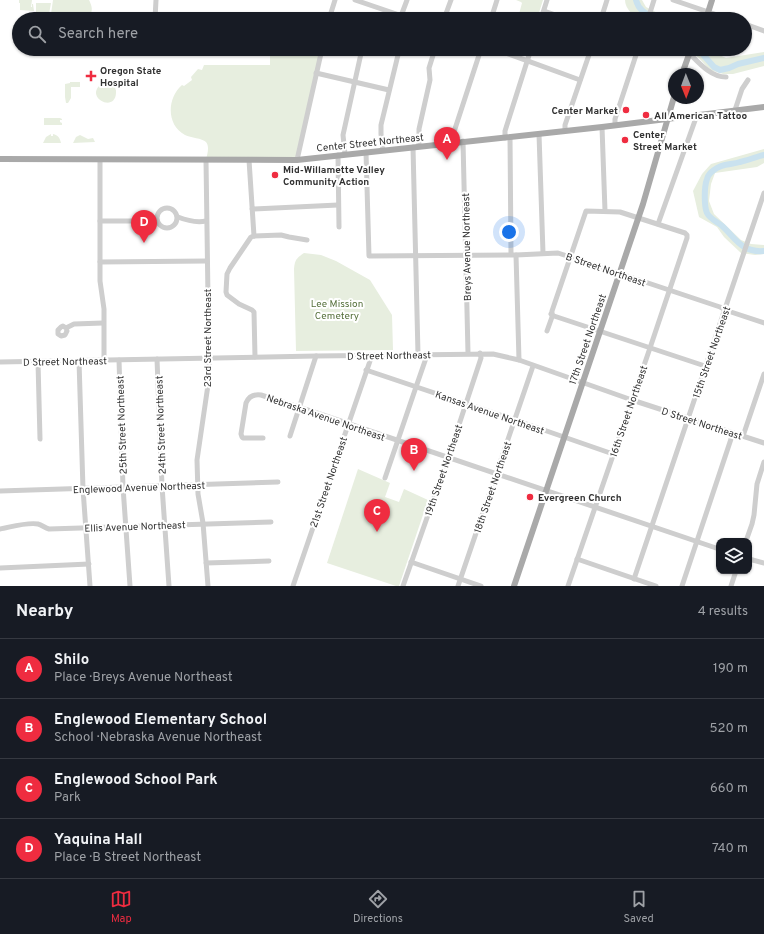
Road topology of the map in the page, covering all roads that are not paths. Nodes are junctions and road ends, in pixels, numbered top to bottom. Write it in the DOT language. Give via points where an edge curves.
graph roads {
  1 [pos="156,0"];
  2 [pos="335,0"];
  3 [pos="355,0"];
  4 [pos="376,0"];
  5 [pos="407,0"];
  6 [pos="450,0"];
  7 [pos="497,0"];
  8 [pos="548,0"];
  9 [pos="607,0"];
  10 [pos="654,0"];
  11 [pos="673,0"];
  12 [pos="712,0"];
  13 [pos="374,6"];
  14 [pos="544,11"];
  15 [pos="155,12"];
  16 [pos="331,12"];
  17 [pos="390,12"];
  18 [pos="402,12"];
  19 [pos="446,12"];
  20 [pos="493,12"];
  21 [pos="547,12"];
  22 [pos="603,12"];
  23 [pos="650,12"];
  24 [pos="708,12"];
  25 [pos="752,27"];
  26 [pos="764,31"];
  27 [pos="320,56"];
  28 [pos="360,56"];
  29 [pos="398,56"];
  30 [pos="433,56"];
  31 [pos="479,56"];
  32 [pos="514,56"];
  33 [pos="529,56"];
  34 [pos="588,56"];
  35 [pos="636,56"];
  36 [pos="689,56"];
  37 [pos="696,56"];
  38 [pos="528,61"];
  39 [pos="684,68"];
  40 [pos="316,73"];
  41 [pos="726,77"];
  42 [pos="580,80"];
  43 [pos="748,80"];
  44 [pos="354,82"];
  45 [pos="390,90"];
  46 [pos="672,104"];
  47 [pos="764,107"];
  48 [pos="734,110"];
  49 [pos="697,115"];
  50 [pos="668,118"];
  51 [pos="615,125"];
  52 [pos="602,127"];
  53 [pos="565,131"];
  54 [pos="539,134"];
  55 [pos="507,137"];
  56 [pos="463,142"];
  57 [pos="453,143"];
  58 [pos="416,147"];
  59 [pos="383,150"];
  60 [pos="366,152"];
  61 [pos="345,154"];
  62 [pos="338,155"];
  63 [pos="100,160"];
  64 [pos="206,160"];
  65 [pos="249,160"];
  66 [pos="297,160"];
  67 [pos="3,161"];
  68 [pos="764,193"];
  69 [pos="338,205"];
  70 [pos="252,209"];
  71 [pos="605,211"];
  72 [pos="178,217"];
  73 [pos="639,218"];
  74 [pos="157,220"];
  75 [pos="206,220"];
  76 [pos="100,221"];
  77 [pos="658,224"];
  78 [pos="339,227"];
  79 [pos="254,236"];
  80 [pos="307,240"];
  81 [pos="544,253"];
  82 [pos="514,254"];
  83 [pos="416,255"];
  84 [pos="466,255"];
  85 [pos="570,257"];
  86 [pos="207,261"];
  87 [pos="100,262"];
  88 [pos="620,273"];
  89 [pos="669,290"];
  90 [pos="725,309"];
  91 [pos="551,314"];
  92 [pos="104,323"];
  93 [pos="764,323"];
  94 [pos="66,328"];
  95 [pos="547,331"];
  96 [pos="600,332"];
  97 [pos="650,348"];
  98 [pos="468,353"];
  99 [pos="480,353"];
  100 [pos="418,354"];
  101 [pos="425,354"];
  102 [pos="370,355"];
  103 [pos="316,356"];
  104 [pos="255,357"];
  105 [pos="209,358"];
  106 [pos="157,359"];
  107 [pos="119,360"];
  108 [pos="519,360"];
  109 [pos="79,361"];
  110 [pos="104,361"];
  111 [pos="0,362"];
  112 [pos="38,362"];
  113 [pos="533,366"];
  114 [pos="705,366"];
  115 [pos="366,370"];
  116 [pos="764,374"];
  117 [pos="583,383"];
  118 [pos="416,387"];
  119 [pos="632,400"];
  120 [pos="466,404"];
  121 [pos="299,408"];
  122 [pos="688,418"];
  123 [pos="515,420"];
  124 [pos="348,424"];
  125 [pos="733,433"];
  126 [pos="290,436"];
  127 [pos="743,436"];
  128 [pos="565,437"];
  129 [pos="263,438"];
  130 [pos="40,439"];
  131 [pos="398,441"];
  132 [pos="764,443"];
  133 [pos="613,454"];
  134 [pos="448,458"];
  135 [pos="764,462"];
  136 [pos="497,474"];
  137 [pos="385,478"];
  138 [pos="278,482"];
  139 [pos="197,484"];
  140 [pos="162,486"];
  141 [pos="122,487"];
  142 [pos="83,489"];
  143 [pos="546,490"];
  144 [pos="0,491"];
  145 [pos="595,507"];
  146 [pos="271,522"];
  147 [pos="203,524"];
  148 [pos="165,525"];
  149 [pos="126,526"];
  150 [pos="651,526"];
  151 [pos="86,527"];
  152 [pos="0,529"];
  153 [pos="747,538"];
  154 [pos="697,542"];
  155 [pos="716,548"];
  156 [pos="577,559"];
  157 [pos="752,560"];
  158 [pos="269,561"];
  159 [pos="411,562"];
  160 [pos="206,563"];
  161 [pos="89,564"];
  162 [pos="764,564"];
  163 [pos="0,568"];
  164 [pos="735,574"];
  165 [pos="460,579"];
  166 [pos="634,579"];
  167 [pos="90,586"];
  168 [pos="130,586"];
  169 [pos="169,586"];
  170 [pos="208,586"];
  171 [pos="293,586"];
  172 [pos="403,586"];
  173 [pos="458,586"];
  174 [pos="481,586"];
  175 [pos="514,586"];
  176 [pos="568,586"];
  177 [pos="656,586"];
  178 [pos="682,586"];
  179 [pos="731,586"];
  1 -- 15 [label="street"];
  2 -- 16 [label="street"];
  3 -- 13 [label="street"];
  4 -- 13 [label="street"];
  5 -- 18 [label="street"];
  6 -- 19 [label="street"];
  7 -- 20 [label="street"];
  8 -- 14 [label="street"];
  9 -- 22 [label="street"];
  10 -- 23 [label="street"];
  11 -- 24 [label="street"];
  12 -- 24 [label="main road"];
  13 -- 17 [label="street"];
  14 -- 21 [label="street"];
  25 -- 26 [label="street"];
  27 -- 40 [label="street"];
  28 -- 44 [label="street"];
  29 -- 45 [label="street"];
  30 -- 58 [label="street"];
  31 -- 57 [label="street" via="452,138"];
  32 -- 38 [label="street"];
  33 -- 38 [label="street"];
  34 -- 42 [label="street"];
  35 -- 51 [label="street"];
  36 -- 39 [label="main road"];
  37 -- 41 [label="street" via="709,72"];
  38 -- 42 [label="street"];
  38 -- 55 [label="street" via="505,131"];
  40 -- 44 [label="street"];
  40 -- 66 [label="street"];
  42 -- 53 [label="street"];
  43 -- 48 [label="street"];
  44 -- 45 [label="street"];
  44 -- 61 [label="street" via="343,135"];
  45 -- 59 [label="street" via="381,130"];
  46 -- 50 [label="main road, 17th Street Northeast"];
  47 -- 48 [label="main road, Center Street Northeast"];
  48 -- 49 [label="main road, Center Street Northeast"];
  49 -- 50 [label="main road, Center Street Northeast"];
  49 -- 77 [label="street"];
  50 -- 51 [label="main road, Center Street Northeast"];
  50 -- 73 [label="main road, 17th Street Northeast"];
  51 -- 52 [label="main road, Center Street Northeast"];
  52 -- 53 [label="main road, Center Street Northeast"];
  52 -- 71 [label="street"];
  53 -- 54 [label="main road, Center Street Northeast"];
  54 -- 55 [label="main road, Center Street Northeast"];
  54 -- 81 [label="street"];
  55 -- 56 [label="main road, Center Street Northeast"];
  55 -- 82 [label="street"];
  56 -- 57 [label="main road, Center Street Northeast"];
  56 -- 84 [label="street, Breys Avenue Northeast"];
  57 -- 58 [label="main road, Center Street Northeast"];
  58 -- 59 [label="main road, Center Street Northeast"];
  58 -- 83 [label="street"];
  59 -- 60 [label="main road, Center Street Northeast"];
  60 -- 61 [label="main road, Center Street Northeast"];
  60 -- 83 [label="street, B Street Northeast" via="369,256"];
  61 -- 62 [label="main road, Center Street Northeast"];
  62 -- 66 [label="main road, Center Street Northeast"];
  62 -- 69 [label="street"];
  63 -- 64 [label="main road, Center Street Northeast"];
  63 -- 67 [label="main road, Center Street Northeast"];
  63 -- 76 [label="street"];
  64 -- 65 [label="main road, Center Street Northeast"];
  64 -- 75 [label="street, 23rd Street Northeast"];
  65 -- 66 [label="main road, Center Street Northeast"];
  65 -- 70 [label="street"];
  68 -- 90 [label="street, 15th Street Northeast"];
  69 -- 70 [label="street"];
  69 -- 78 [label="street"];
  70 -- 79 [label="street"];
  71 -- 73 [label="street" via="620,212"];
  71 -- 85 [label="street" via="586,211"];
  72 -- 74 [label="street" via="176,224 170,228 161,226"];
  72 -- 74 [label="street" via="173,209 167,207 159,211"];
  72 -- 75 [label="street" via="192,222"];
  73 -- 77 [label="street"];
  73 -- 88 [label="main road, 17th Street Northeast"];
  74 -- 76 [label="street"];
  75 -- 86 [label="street, 23rd Street Northeast"];
  76 -- 87 [label="street"];
  77 -- 89 [label="street, 16th Street Northeast" via="687,235"];
  79 -- 80 [label="street" via="281,235"];
  79 -- 104 [label="street" via="230,268 226,292 239,304 254,312"];
  81 -- 82 [label="street, B Street Northeast"];
  81 -- 85 [label="street, B Street Northeast" via="558,253"];
  82 -- 84 [label="street, B Street Northeast"];
  82 -- 108 [label="street"];
  83 -- 84 [label="street, B Street Northeast"];
  83 -- 100 [label="street"];
  84 -- 98 [label="street, Breys Avenue Northeast"];
  85 -- 88 [label="street, B Street Northeast"];
  85 -- 91 [label="street"];
  86 -- 87 [label="street"];
  86 -- 105 [label="street, 23rd Street Northeast"];
  87 -- 92 [label="street"];
  88 -- 89 [label="street, B Street Northeast"];
  88 -- 96 [label="main road, 17th Street Northeast"];
  89 -- 90 [label="street, B Street Northeast"];
  89 -- 97 [label="street, 16th Street Northeast"];
  90 -- 93 [label="street, B Street Northeast"];
  90 -- 114 [label="street, 15th Street Northeast"];
  91 -- 95 [label="street"];
  91 -- 96 [label="street"];
  92 -- 94 [label="street" via="74,324"];
  92 -- 110 [label="street"];
  96 -- 97 [label="street"];
  96 -- 117 [label="main road, 17th Street Northeast"];
  97 -- 114 [label="street"];
  97 -- 119 [label="street, 16th Street Northeast"];
  98 -- 99 [label="street, D Street Northeast"];
  98 -- 101 [label="street, D Street Northeast"];
  99 -- 108 [label="street, D Street Northeast" via="497,354"];
  99 -- 120 [label="street, 19th Street Northeast" via="481,358"];
  100 -- 101 [label="street, D Street Northeast"];
  100 -- 102 [label="street, D Street Northeast"];
  101 -- 118 [label="street"];
  102 -- 103 [label="street, D Street Northeast"];
  102 -- 115 [label="street, 21st Street Northeast"];
  103 -- 104 [label="street, D Street Northeast"];
  103 -- 121 [label="street"];
  104 -- 105 [label="street, D Street Northeast"];
  105 -- 106 [label="street, D Street Northeast"];
  105 -- 139 [label="street, 23rd Street Northeast"];
  106 -- 107 [label="street, D Street Northeast"];
  106 -- 140 [label="street, 24th Street Northeast"];
  107 -- 110 [label="street, D Street Northeast"];
  107 -- 141 [label="street, 25th Street Northeast"];
  108 -- 113 [label="street, D Street Northeast"];
  109 -- 110 [label="street, D Street Northeast"];
  109 -- 112 [label="street, D Street Northeast"];
  109 -- 142 [label="street"];
  111 -- 112 [label="street, D Street Northeast"];
  112 -- 130 [label="street"];
  113 -- 117 [label="street, D Street Northeast"];
  113 -- 123 [label="street, 18th Street Northeast"];
  114 -- 122 [label="street, 15th Street Northeast"];
  115 -- 118 [label="street, Kansas Avenue Northeast"];
  115 -- 124 [label="street, 21st Street Northeast"];
  116 -- 127 [label="street"];
  117 -- 119 [label="street, D Street Northeast"];
  117 -- 128 [label="main road, 17th Street Northeast"];
  118 -- 120 [label="street, Kansas Avenue Northeast"];
  118 -- 131 [label="street"];
  119 -- 122 [label="street, D Street Northeast"];
  119 -- 133 [label="street, 16th Street Northeast"];
  120 -- 123 [label="street, Kansas Avenue Northeast"];
  120 -- 134 [label="street, 19th Street Northeast"];
  121 -- 124 [label="street, Nebraska Avenue Northeast"];
  121 -- 126 [label="street"];
  121 -- 129 [label="street, Nebraska Avenue Northeast" via="256,394 248,399 242,437"];
  122 -- 125 [label="street, D Street Northeast"];
  122 -- 150 [label="street, 15th Street Northeast"];
  123 -- 128 [label="street, Kansas Avenue Northeast"];
  123 -- 136 [label="street, 18th Street Northeast"];
  124 -- 131 [label="street, Nebraska Avenue Northeast"];
  124 -- 171 [label="street, 21st Street Northeast"];
  125 -- 127 [label="street, D Street Northeast"];
  125 -- 154 [label="street"];
  127 -- 132 [label="street, D Street Northeast"];
  128 -- 133 [label="street, Kansas Avenue Northeast"];
  128 -- 143 [label="main road, 17th Street Northeast"];
  131 -- 134 [label="street, Nebraska Avenue Northeast"];
  131 -- 137 [label="street"];
  133 -- 145 [label="street, 16th Street Northeast"];
  134 -- 136 [label="street, Nebraska Avenue Northeast"];
  134 -- 159 [label="street, 19th Street Northeast"];
  135 -- 153 [label="street" via="757,484 754,516"];
  136 -- 143 [label="street, Nebraska Avenue Northeast"];
  136 -- 165 [label="street, 18th Street Northeast"];
  138 -- 139 [label="street, Englewood Avenue Northeast"];
  139 -- 140 [label="street, Englewood Avenue Northeast"];
  139 -- 147 [label="street, 23rd Street Northeast"];
  140 -- 141 [label="street, Englewood Avenue Northeast"];
  140 -- 148 [label="street, 24th Street Northeast"];
  141 -- 142 [label="street, Englewood Avenue Northeast"];
  141 -- 149 [label="street, 25th Street Northeast"];
  142 -- 144 [label="street, Englewood Avenue Northeast"];
  142 -- 151 [label="street"];
  143 -- 145 [label="street, Nebraska Avenue Northeast"];
  143 -- 175 [label="main road, 17th Street Northeast"];
  145 -- 150 [label="street, Nebraska Avenue Northeast"];
  145 -- 156 [label="street, 16th Street Northeast"];
  146 -- 147 [label="street, Ellis Avenue Northeast"];
  147 -- 148 [label="street, Ellis Avenue Northeast"];
  147 -- 160 [label="street, 23rd Street Northeast"];
  148 -- 149 [label="street, Ellis Avenue Northeast"];
  148 -- 169 [label="street, 24th Street Northeast"];
  149 -- 151 [label="street, Ellis Avenue Northeast"];
  149 -- 168 [label="street, 25th Street Northeast"];
  150 -- 154 [label="street, Nebraska Avenue Northeast"];
  150 -- 166 [label="street, 15th Street Northeast"];
  151 -- 152 [label="street, Ellis Avenue Northeast" via="49,529 36,524"];
  151 -- 161 [label="street"];
  154 -- 155 [label="street, Nebraska Avenue Northeast"];
  154 -- 178 [label="street"];
  156 -- 166 [label="street"];
  156 -- 176 [label="street, 16th Street Northeast"];
  157 -- 162 [label="street"];
  158 -- 160 [label="street"];
  159 -- 165 [label="street"];
  159 -- 172 [label="street, 19th Street Northeast"];
  160 -- 170 [label="street, 23rd Street Northeast"];
  161 -- 163 [label="street"];
  161 -- 167 [label="street"];
  164 -- 179 [label="street"];
  165 -- 173 [label="street, 18th Street Northeast"];
  165 -- 174 [label="street"];
  166 -- 177 [label="street"];
}
